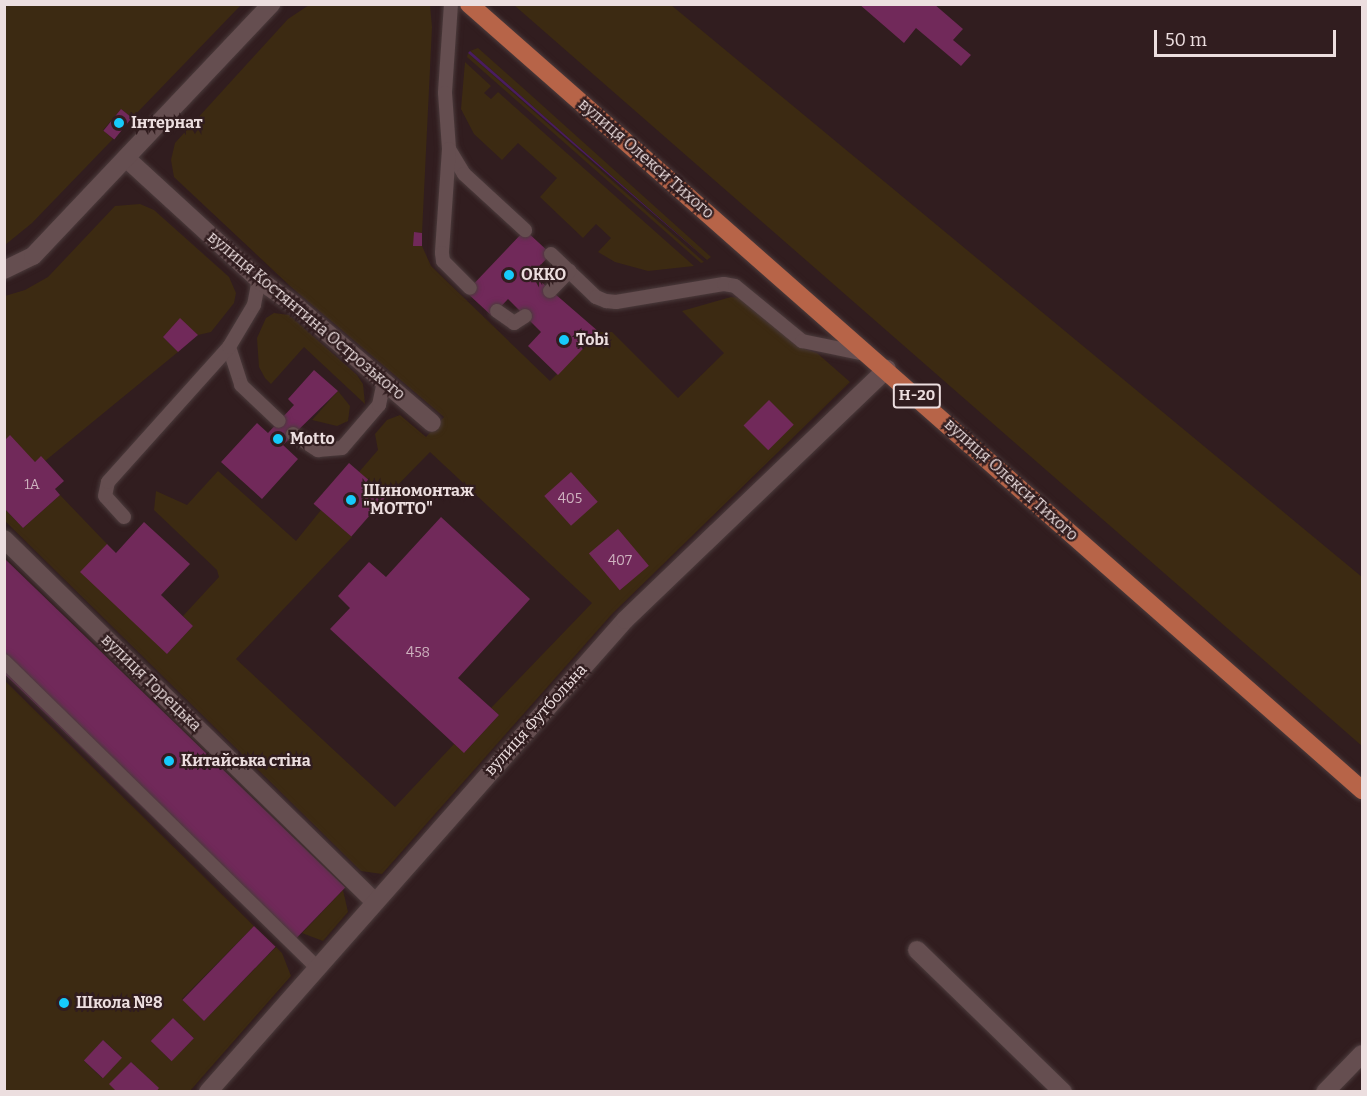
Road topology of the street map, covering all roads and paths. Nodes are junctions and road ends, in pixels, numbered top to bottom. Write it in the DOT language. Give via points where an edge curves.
graph roads {
  1 [pos="270,4"];
  2 [pos="451,4"];
  3 [pos="469,4"];
  4 [pos="449,149"];
  5 [pos="127,159"];
  6 [pos="525,230"];
  7 [pos="551,254"];
  8 [pos="33,256"];
  9 [pos="4,261"];
  10 [pos="4,270"];
  11 [pos="569,271"];
  12 [pos="259,280"];
  13 [pos="470,288"];
  14 [pos="550,291"];
  15 [pos="497,311"];
  16 [pos="525,316"];
  17 [pos="229,347"];
  18 [pos="870,355"];
  19 [pos="886,369"];
  20 [pos="384,382"];
  21 [pos="279,421"];
  22 [pos="432,423"];
  23 [pos="293,434"];
  24 [pos="124,517"];
  25 [pos="4,539"];
  26 [pos="4,661"];
  27 [pos="1362,790"];
  28 [pos="375,902"];
  29 [pos="917,950"];
  30 [pos="317,968"];
  31 [pos="1362,1054"];
  32 [pos="208,1092"];
  33 [pos="1063,1092"];
  34 [pos="1324,1092"];
  1 -- 5 [label="street"];
  2 -- 4 [label="lane" via="445,102"];
  3 -- 18 [label="main road, вулиця Олекси Тихого / Н-20"];
  4 -- 6 [label="lane" via="464,174"];
  4 -- 13 [label="lane" via="443,261"];
  5 -- 8 [label="street"];
  5 -- 12 [label="street, вулиця Костянтина Острозького"];
  7 -- 11 [label="lane"];
  8 -- 9 [label="street"];
  8 -- 10 [label="street"];
  11 -- 14 [label="lane"];
  11 -- 18 [label="lane" via="596,297 616,302 724,284 735,286 802,341"];
  12 -- 17 [label="lane" via="254,305"];
  12 -- 20 [label="street, вулиця Костянтина Острозького" via="296,306"];
  15 -- 16 [label="lane" via="514,323"];
  17 -- 21 [label="lane" via="241,385"];
  17 -- 24 [label="lane" via="108,482 105,496"];
  18 -- 19 [label="main road, вулиця Олекси Тихого / Н-20"];
  19 -- 27 [label="main road, вулиця Олекси Тихого / Н-20"];
  19 -- 28 [label="street, вулиця Футбольна" via="625,620"];
  20 -- 22 [label="street, вулиця Костянтина Острозького"];
  20 -- 23 [label="lane" via="379,405 342,448 318,450"];
  25 -- 28 [label="street, вулиця Торецька"];
  26 -- 30 [label="lane"];
  28 -- 30 [label="street, вулиця Футбольна"];
  29 -- 33 [label="street"];
  30 -- 32 [label="street, вулиця Футбольна"];
  31 -- 34 [label="street"];
}
